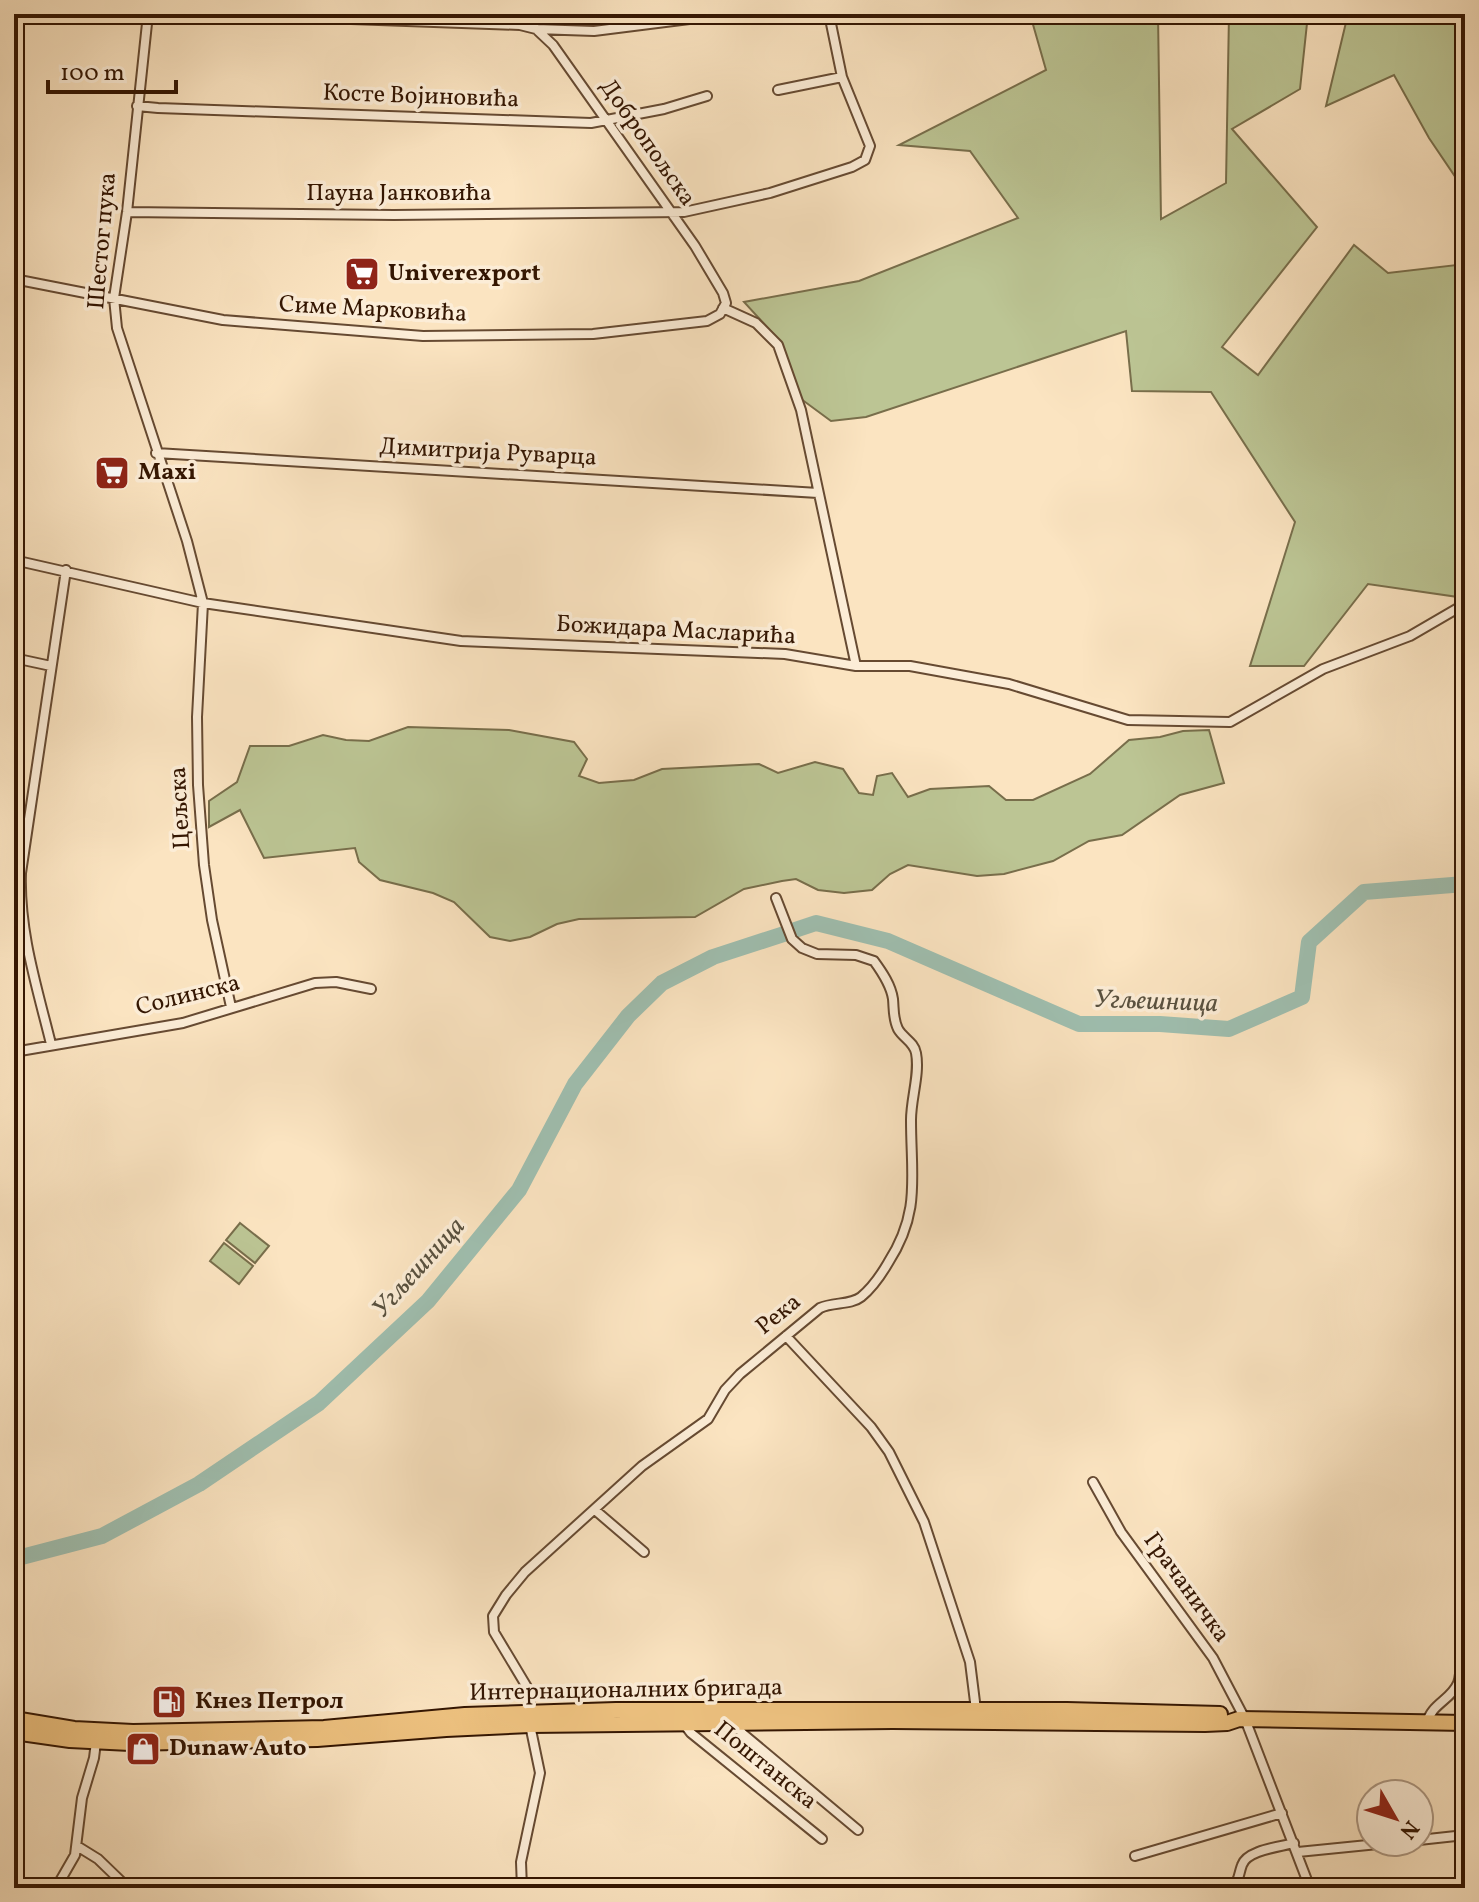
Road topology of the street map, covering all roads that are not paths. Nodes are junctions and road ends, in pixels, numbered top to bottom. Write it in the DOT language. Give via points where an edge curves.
graph roads {
  1 [pos="95,14"];
  2 [pos="148,14"];
  3 [pos="166,14"];
  4 [pos="211,14"];
  5 [pos="223,14"];
  6 [pos="526,14"];
  7 [pos="729,14"];
  8 [pos="829,14"];
  9 [pos="310,16"];
  10 [pos="536,29"];
  11 [pos="842,77"];
  12 [pos="778,90"];
  13 [pos="707,96"];
  14 [pos="137,106"];
  15 [pos="607,120"];
  16 [pos="127,212"];
  17 [pos="671,212"];
  18 [pos="14,279"];
  19 [pos="114,298"];
  20 [pos="724,306"];
  21 [pos="156,453"];
  22 [pos="818,493"];
  23 [pos="14,560"];
  24 [pos="66,570"];
  25 [pos="203,603"];
  26 [pos="1465,604"];
  27 [pos="14,658"];
  28 [pos="51,666"];
  29 [pos="856,666"];
  30 [pos="776,898"];
  31 [pos="371,989"];
  32 [pos="231,1007"];
  33 [pos="51,1044"];
  34 [pos="14,1052"];
  35 [pos="786,1336"];
  36 [pos="1093,1482"];
  37 [pos="595,1510"];
  38 [pos="644,1552"];
  39 [pos="1465,1625"];
  40 [pos="976,1710"];
  41 [pos="14,1719"];
  42 [pos="530,1719"];
  43 [pos="1242,1719"];
  44 [pos="1427,1723"];
  45 [pos="1465,1723"];
  46 [pos="684,1724"];
  47 [pos="735,1724"];
  48 [pos="14,1732"];
  49 [pos="96,1742"];
  50 [pos="1282,1813"];
  51 [pos="858,1830"];
  52 [pos="1465,1835"];
  53 [pos="1435,1838"];
  54 [pos="822,1839"];
  55 [pos="1355,1845"];
  56 [pos="77,1846"];
  57 [pos="1296,1848"];
  58 [pos="1135,1856"];
  59 [pos="56,1888"];
  60 [pos="128,1888"];
  61 [pos="522,1888"];
  62 [pos="1231,1888"];
  63 [pos="1310,1888"];
  1 -- 2 [label="street"];
  2 -- 3 [label="street"];
  2 -- 14 [label="street, Шестог пука"];
  4 -- 5 [label="street"];
  5 -- 9 [label="street"];
  6 -- 10 [label="street, Добропољска"];
  7 -- 10 [label="street" via="594,31"];
  8 -- 11 [label="street"];
  9 -- 10 [label="street"];
  10 -- 15 [label="street, Добропољска"];
  11 -- 12 [label="street"];
  11 -- 17 [label="street, Пауна Јанковића" via="870,146 865,160 770,193"];
  13 -- 15 [label="street, Косте Војиновића"];
  14 -- 15 [label="street, Косте Војиновића"];
  14 -- 16 [label="street, Шестог пука"];
  15 -- 17 [label="street, Добропољска"];
  16 -- 17 [label="street, Пауна Јанковића"];
  16 -- 19 [label="street, Шестог пука"];
  17 -- 20 [label="street, Добропољска" via="723,293"];
  18 -- 19 [label="street, Симе Марковића"];
  19 -- 20 [label="street, Симе Марковића" via="223,320 423,336 593,334 707,321"];
  19 -- 21 [label="street, Шестог пука" via="117,328"];
  20 -- 22 [label="street" via="756,323 778,345 801,410"];
  21 -- 22 [label="street, Димитрија Руварца"];
  21 -- 25 [label="street, Шестог пука"];
  22 -- 29 [label="street"];
  23 -- 24 [label="street, Божидара Масларића"];
  24 -- 25 [label="street, Божидара Масларића"];
  24 -- 28 [label="street"];
  25 -- 29 [label="street, Божидара Масларића" via="461,641 785,654"];
  25 -- 32 [label="street, Цељска" via="198,785 212,920"];
  26 -- 29 [label="street, Божидара Масларића" via="1410,636 1323,669 1230,722 1128,720 1009,684 910,666"];
  27 -- 28 [label="street"];
  28 -- 33 [label="street" via="20,893 26,947"];
  30 -- 35 [label="street, Река" via="792,939 802,948 874,961 893,996 894,1021 915,1047 917,1058 912,1207 897,1249 860,1298 820,1308"];
  31 -- 32 [label="street, Солинска" via="315,983"];
  32 -- 33 [label="street, Солинска" via="172,1025"];
  33 -- 34 [label="street, Солинска"];
  35 -- 37 [label="street, Река" via="725,1390 708,1419 656,1454"];
  35 -- 40 [label="street" via="871,1427 895,1462 924,1522 959,1628"];
  36 -- 43 [label="street, Грачаничка" via="1121,1532 1213,1658"];
  37 -- 38 [label="street"];
  37 -- 42 [label="street, Река" via="519,1579 493,1616 498,1641 530,1692"];
  39 -- 44 [label="street" via="1459,1681 1430,1712"];
  40 -- 42 [label="main road, Интернационалних бригада"];
  40 -- 43 [label="main road, Интернационалних бригада" via="1229,1714"];
  41 -- 42 [label="main road, Интернационалних бригада" via="133,1732 324,1728 405,1719"];
  42 -- 46 [label="main road, Интернационалних бригада"];
  42 -- 49 [label="main road, Интернационалних бригада" via="317,1739"];
  42 -- 61 [label="street" via="540,1780 521,1862"];
  43 -- 44 [label="main road, Интернационалних бригада"];
  43 -- 47 [label="main road, Интернационалних бригада" via="1205,1724"];
  43 -- 50 [label="street, Грачаничка"];
  44 -- 45 [label="main road, Интернационалних бригада"];
  46 -- 47 [label="main road, Интернационалних бригада"];
  46 -- 54 [label="street, Поштанска"];
  47 -- 51 [label="street"];
  48 -- 49 [label="main road, Интернационалних бригада"];
  49 -- 56 [label="street"];
  50 -- 57 [label="street, Грачаничка"];
  50 -- 58 [label="street"];
  52 -- 53 [label="street"];
  55 -- 57 [label="street"];
  56 -- 59 [label="street"];
  56 -- 60 [label="street"];
  57 -- 62 [label="street" via="1248,1856"];
  57 -- 63 [label="street, Грачаничка"];
}
